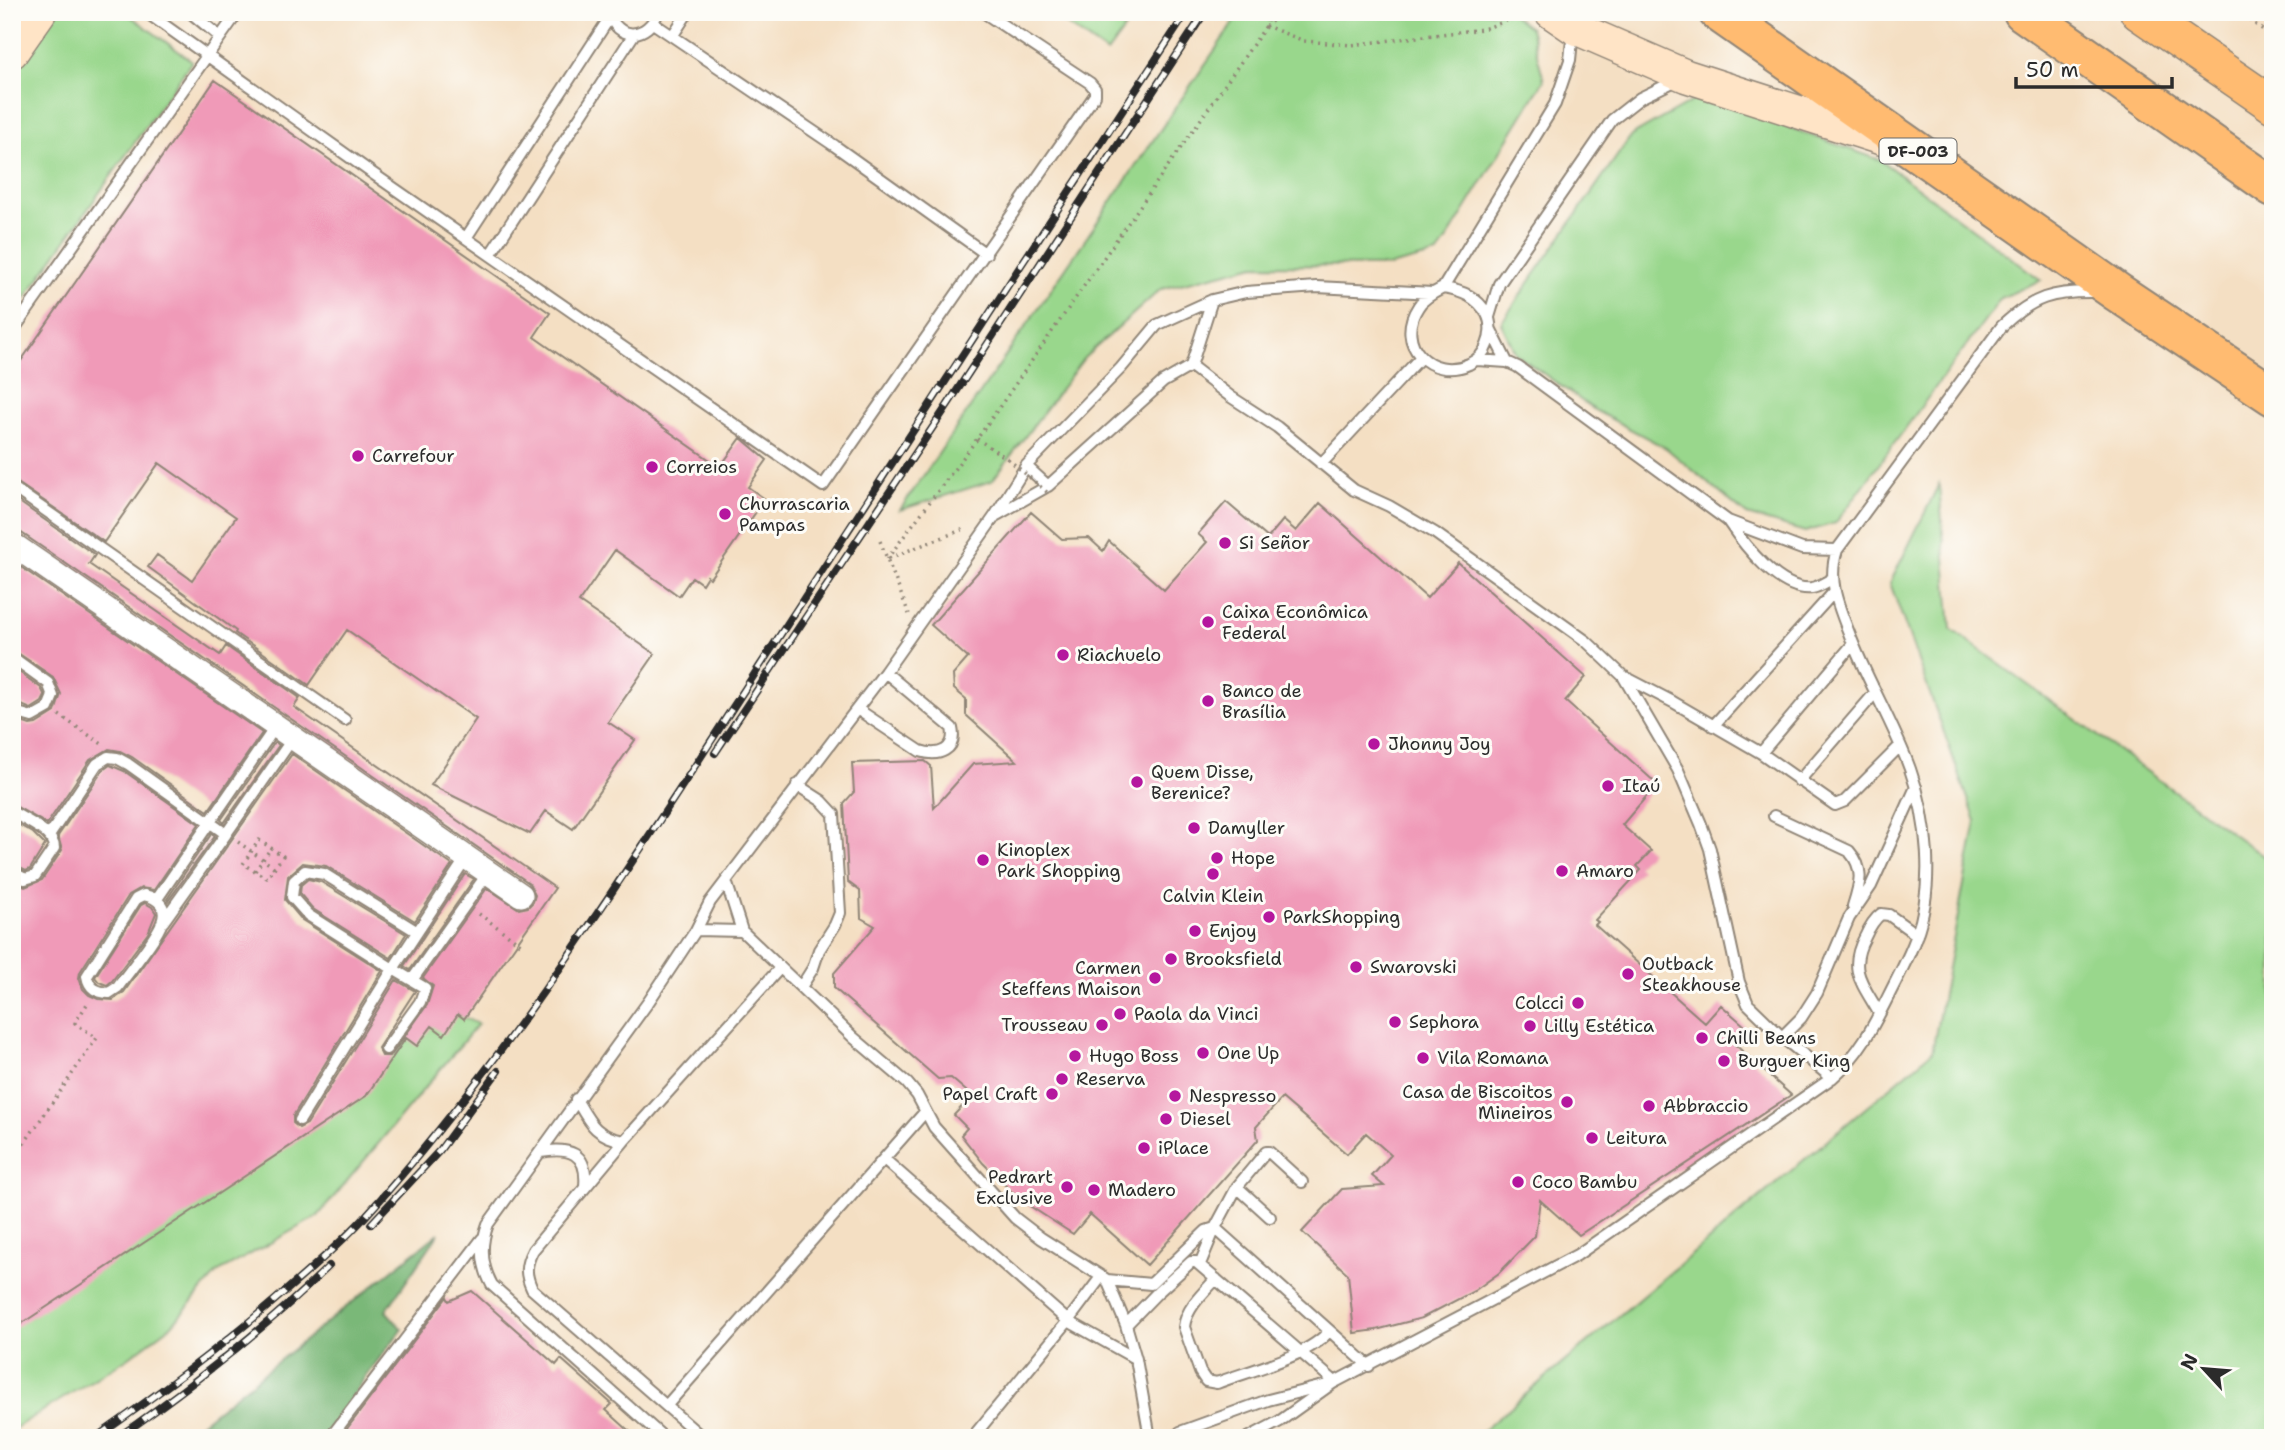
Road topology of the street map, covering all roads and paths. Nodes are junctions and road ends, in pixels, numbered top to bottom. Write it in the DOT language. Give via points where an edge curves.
graph roads {
  1 [pos="40,12"];
  2 [pos="146,12"];
  3 [pos="190,12"];
  4 [pos="238,12"];
  5 [pos="688,12"];
  6 [pos="984,12"];
  7 [pos="1269,12"];
  8 [pos="1283,12"];
  9 [pos="1529,12"];
  10 [pos="1718,12"];
  11 [pos="2023,12"];
  12 [pos="2138,12"];
  13 [pos="2238,12"];
  14 [pos="610,15"];
  15 [pos="656,18"];
  16 [pos="1562,20"];
  17 [pos="1266,26"];
  18 [pos="634,33"];
  19 [pos="673,35"];
  20 [pos="220,37"];
  21 [pos="2273,37"];
  22 [pos="12,52"];
  23 [pos="206,57"];
  24 [pos="1686,76"];
  25 [pos="2273,105"];
  26 [pos="1915,149"];
  27 [pos="2273,187"];
  28 [pos="466,238"];
  29 [pos="986,254"];
  30 [pos="490,255"];
  31 [pos="1438,290"];
  32 [pos="2117,292"];
  33 [pos="1212,300"];
  34 [pos="1489,317"];
  35 [pos="1491,330"];
  36 [pos="12,332"];
  37 [pos="1421,357"];
  38 [pos="1477,360"];
  39 [pos="1507,362"];
  40 [pos="1191,366"];
  41 [pos="2273,396"];
  42 [pos="977,439"];
  43 [pos="1321,464"];
  44 [pos="1026,466"];
  45 [pos="12,487"];
  46 [pos="1048,490"];
  47 [pos="995,516"];
  48 [pos="1728,521"];
  49 [pos="880,541"];
  50 [pos="13,548"];
  51 [pos="1837,550"];
  52 [pos="887,559"];
  53 [pos="1832,579"];
  54 [pos="1834,592"];
  55 [pos="915,630"];
  56 [pos="1853,644"];
  57 [pos="12,657"];
  58 [pos="885,672"];
  59 [pos="1623,677"];
  60 [pos="1875,693"];
  61 [pos="48,708"];
  62 [pos="12,709"];
  63 [pos="857,709"];
  64 [pos="345,720"];
  65 [pos="1713,726"];
  66 [pos="285,732"];
  67 [pos="1900,746"];
  68 [pos="1760,753"];
  69 [pos="117,758"];
  70 [pos="1799,781"];
  71 [pos="797,785"];
  72 [pos="1916,787"];
  73 [pos="12,812"];
  74 [pos="1774,816"];
  75 [pos="209,822"];
  76 [pos="226,834"];
  77 [pos="49,836"];
  78 [pos="271,848"];
  79 [pos="251,852"];
  80 [pos="466,858"];
  81 [pos="263,860"];
  82 [pos="275,867"];
  83 [pos="12,872"];
  84 [pos="255,872"];
  85 [pos="488,873"];
  86 [pos="294,881"];
  87 [pos="726,881"];
  88 [pos="522,895"];
  89 [pos="158,899"];
  90 [pos="466,904"];
  91 [pos="1849,918"];
  92 [pos="163,922"];
  93 [pos="696,930"];
  94 [pos="416,931"];
  95 [pos="742,931"];
  96 [pos="1917,936"];
  97 [pos="523,945"];
  98 [pos="780,968"];
  99 [pos="393,969"];
  100 [pos="412,981"];
  101 [pos="801,987"];
  102 [pos="96,991"];
  103 [pos="1880,1013"];
  104 [pos="1782,1037"];
  105 [pos="386,1049"];
  106 [pos="1832,1078"];
  107 [pos="576,1099"];
  108 [pos="925,1112"];
  109 [pos="300,1120"];
  110 [pos="624,1141"];
  111 [pos="540,1152"];
  112 [pos="884,1159"];
  113 [pos="12,1161"];
  114 [pos="1302,1182"];
  115 [pos="585,1186"];
  116 [pos="1237,1187"];
  117 [pos="1270,1217"];
  118 [pos="1215,1228"];
  119 [pos="482,1239"];
  120 [pos="1200,1264"];
  121 [pos="1104,1279"];
  122 [pos="1216,1279"];
  123 [pos="1154,1288"];
  124 [pos="1068,1321"];
  125 [pos="1126,1325"];
  126 [pos="1329,1331"];
  127 [pos="1300,1352"];
  128 [pos="1136,1359"];
  129 [pos="1369,1366"];
  130 [pos="1334,1383"];
  131 [pos="667,1405"];
  132 [pos="1180,1432"];
  133 [pos="330,1438"];
  134 [pos="664,1438"];
  135 [pos="703,1438"];
  136 [pos="972,1438"];
  137 [pos="1150,1438"];
  138 [pos="1248,1438"];
  1 -- 22 [label="street"];
  2 -- 23 [label="lane"];
  3 -- 20 [label="lane"];
  4 -- 20 [label="lane"];
  5 -- 19 [label="lane"];
  6 -- 29 [label="lane" via="1095,89"];
  7 -- 17 [label="path"];
  8 -- 17 [label="path"];
  9 -- 17 [label="path" via="1483,29 1351,45 1304,41"];
  10 -- 26 [label="highway, DF-003"];
  11 -- 27 [label="highway"];
  12 -- 25 [label="main road"];
  13 -- 21 [label="path"];
  14 -- 18 [label="lane" via="616,26"];
  14 -- 28 [label="lane"];
  15 -- 18 [label="lane" via="645,30"];
  15 -- 19 [label="lane"];
  16 -- 24 [label="street"];
  16 -- 31 [label="lane" via="1570,60 1555,104"];
  17 -- 42 [label="path"];
  18 -- 30 [label="lane"];
  19 -- 29 [label="lane"];
  20 -- 23 [label="lane"];
  23 -- 28 [label="lane"];
  23 -- 36 [label="lane"];
  24 -- 26 [label="street"];
  24 -- 34 [label="lane" via="1640,98 1612,120 1499,284"];
  26 -- 32 [label="highway, DF-003"];
  28 -- 30 [label="lane"];
  29 -- 30 [label="lane" via="823,486"];
  31 -- 33 [label="lane" via="1317,288 1246,292"];
  31 -- 34 [label="lane" via="1476,298"];
  31 -- 37 [label="lane" via="1419,305 1411,322 1410,336"];
  32 -- 41 [label="highway, DF-003"];
  32 -- 51 [label="lane" via="2067,291 2020,310 2002,327"];
  33 -- 40 [label="lane"];
  33 -- 44 [label="lane" via="1157,326"];
  34 -- 35 [label="lane"];
  35 -- 38 [label="lane" via="1487,347"];
  35 -- 39 [label="lane"];
  37 -- 38 [label="lane" via="1437,368 1456,369"];
  37 -- 43 [label="lane"];
  38 -- 39 [label="lane"];
  39 -- 48 [label="lane"];
  40 -- 43 [label="lane"];
  40 -- 46 [label="lane" via="1163,382"];
  42 -- 46 [label="path, bridge"];
  42 -- 52 [label="path"];
  43 -- 59 [label="lane" via="1354,490 1435,533 1586,641"];
  44 -- 46 [label="lane"];
  44 -- 47 [label="lane"];
  45 -- 64 [label="lane"];
  46 -- 47 [label="lane"];
  47 -- 52 [label="path"];
  47 -- 55 [label="lane"];
  48 -- 51 [label="lane" via="1802,549"];
  48 -- 53 [label="lane" via="1743,543 1782,580 1814,588"];
  49 -- 52 [label="path"];
  50 -- 66 [label="street"];
  51 -- 53 [label="lane"];
  52 -- 55 [label="path"];
  53 -- 54 [label="lane"];
  54 -- 56 [label="lane"];
  54 -- 65 [label="lane"];
  55 -- 58 [label="lane"];
  56 -- 60 [label="lane"];
  56 -- 68 [label="lane"];
  57 -- 61 [label="lane" via="48,683 53,696"];
  58 -- 63 [label="lane"];
  58 -- 63 [label="lane" via="952,728 949,748 942,753 920,751"];
  59 -- 65 [label="lane"];
  59 -- 104 [label="lane" via="1678,771 1710,849 1739,982 1748,1004"];
  60 -- 67 [label="lane"];
  60 -- 70 [label="lane"];
  61 -- 62 [label="lane" via="32,717"];
  61 -- 69 [label="path"];
  63 -- 71 [label="lane"];
  65 -- 68 [label="lane"];
  66 -- 75 [label="lane"];
  66 -- 76 [label="lane"];
  66 -- 80 [label="street"];
  67 -- 70 [label="lane" via="1839,805"];
  67 -- 72 [label="lane"];
  68 -- 70 [label="lane"];
  69 -- 75 [label="lane"];
  69 -- 77 [label="lane" via="108,757 97,764"];
  71 -- 87 [label="lane"];
  71 -- 101 [label="lane" via="834,814 840,914"];
  72 -- 91 [label="lane" via="1871,886"];
  72 -- 96 [label="lane" via="1927,856"];
  73 -- 77 [label="lane"];
  74 -- 91 [label="lane" via="1849,851 1856,859 1860,883"];
  75 -- 76 [label="lane"];
  75 -- 89 [label="lane"];
  76 -- 79 [label="path"];
  76 -- 92 [label="lane"];
  77 -- 83 [label="lane" via="54,848 36,876 25,879"];
  78 -- 79 [label="path" via="259,840"];
  78 -- 81 [label="path"];
  78 -- 82 [label="path" via="283,856"];
  79 -- 81 [label="path"];
  79 -- 84 [label="path" via="243,864"];
  80 -- 85 [label="street"];
  80 -- 94 [label="lane"];
  81 -- 82 [label="path"];
  81 -- 84 [label="path"];
  82 -- 84 [label="path" via="267,878"];
  82 -- 86 [label="path"];
  85 -- 88 [label="street"];
  85 -- 90 [label="lane"];
  86 -- 94 [label="lane" via="305,871 324,874"];
  86 -- 99 [label="lane" via="292,897 308,915"];
  87 -- 93 [label="lane"];
  87 -- 95 [label="lane"];
  89 -- 92 [label="lane" via="163,905"];
  89 -- 102 [label="lane" via="144,895 136,899 87,976"];
  90 -- 97 [label="path"];
  90 -- 100 [label="lane"];
  91 -- 104 [label="lane" via="1817,993"];
  92 -- 102 [label="lane" via="118,987 109,993"];
  93 -- 95 [label="lane"];
  93 -- 107 [label="lane"];
  94 -- 99 [label="lane"];
  95 -- 98 [label="lane"];
  96 -- 103 [label="lane"];
  96 -- 103 [label="lane" via="1881,914 1857,952 1858,972"];
  98 -- 101 [label="lane"];
  98 -- 110 [label="lane"];
  99 -- 100 [label="lane"];
  99 -- 109 [label="lane"];
  100 -- 105 [label="lane" via="425,988 424,995"];
  101 -- 108 [label="lane" via="908,1083"];
  102 -- 113 [label="path" via="75,1023 97,1038"];
  103 -- 106 [label="lane" via="1850,1062"];
  104 -- 106 [label="lane"];
  106 -- 129 [label="lane" via="1577,1255"];
  107 -- 110 [label="lane" via="601,1135"];
  107 -- 111 [label="lane"];
  108 -- 112 [label="lane"];
  108 -- 121 [label="lane" via="1014,1218"];
  110 -- 115 [label="lane"];
  111 -- 115 [label="lane" via="567,1150 577,1156 584,1165"];
  111 -- 119 [label="lane"];
  112 -- 124 [label="lane"];
  112 -- 131 [label="lane"];
  114 -- 116 [label="lane" via="1266,1152"];
  115 -- 131 [label="lane" via="533,1250 526,1262 526,1275 532,1289"];
  116 -- 117 [label="lane"];
  116 -- 118 [label="lane"];
  118 -- 120 [label="lane"];
  118 -- 123 [label="lane" via="1206,1231"];
  118 -- 126 [label="lane"];
  119 -- 133 [label="lane"];
  119 -- 134 [label="lane" via="484,1270 492,1285"];
  120 -- 122 [label="lane"];
  120 -- 123 [label="lane" via="1191,1262"];
  121 -- 123 [label="lane"];
  121 -- 124 [label="lane"];
  121 -- 125 [label="lane"];
  122 -- 127 [label="lane"];
  122 -- 127 [label="lane" via="1193,1305 1184,1326 1202,1378 1217,1383"];
  123 -- 125 [label="lane"];
  124 -- 128 [label="lane"];
  124 -- 136 [label="lane"];
  125 -- 128 [label="lane"];
  126 -- 127 [label="lane"];
  126 -- 129 [label="lane"];
  127 -- 130 [label="lane"];
  128 -- 137 [label="lane"];
  129 -- 130 [label="lane"];
  130 -- 132 [label="lane" via="1268,1400"];
  130 -- 138 [label="lane" via="1280,1422"];
  131 -- 135 [label="lane"];
}
